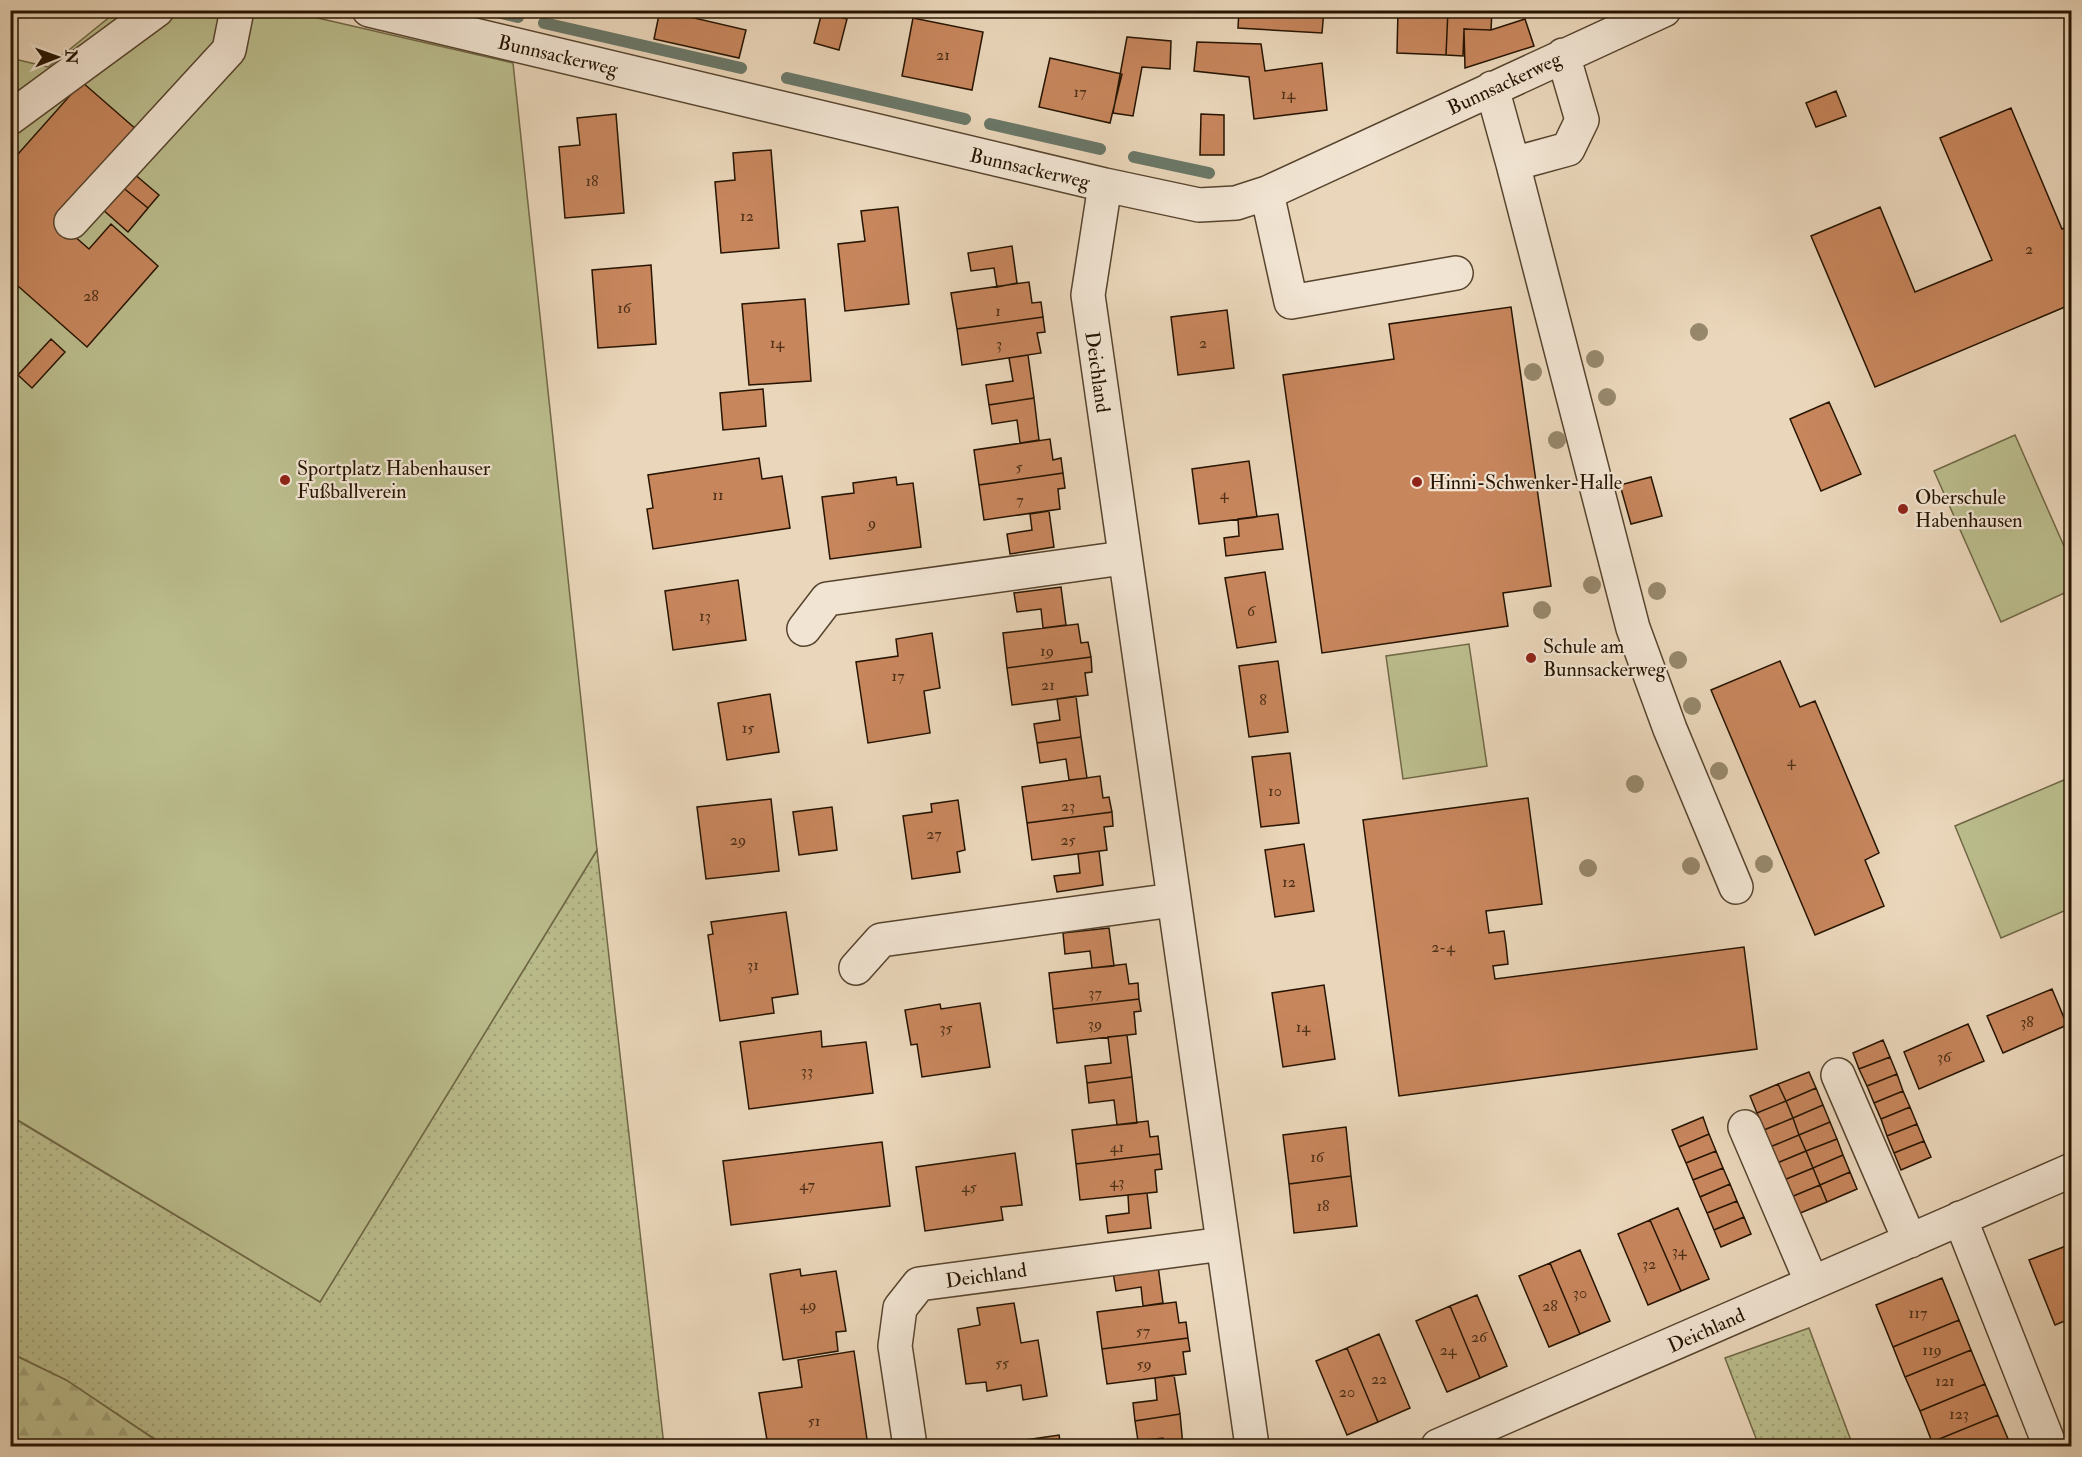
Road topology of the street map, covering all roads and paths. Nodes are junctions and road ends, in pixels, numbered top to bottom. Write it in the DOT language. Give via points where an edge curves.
graph roads {
  1 [pos="156,10"];
  2 [pos="237,10"];
  3 [pos="369,10"];
  4 [pos="1664,10"];
  5 [pos="1563,56"];
  6 [pos="1492,88"];
  7 [pos="10,118"];
  8 [pos="1513,164"];
  9 [pos="1105,185"];
  10 [pos="1267,193"];
  11 [pos="71,222"];
  12 [pos="1456,273"];
  13 [pos="1123,558"];
  14 [pos="804,629"];
  15 [pos="1736,886"];
  16 [pos="1173,900"];
  17 [pos="856,968"];
  18 [pos="1838,1074"];
  19 [pos="1745,1127"];
  20 [pos="2072,1170"];
  21 [pos="1960,1218"];
  22 [pos="1910,1240"];
  23 [pos="1223,1244"];
  24 [pos="1812,1283"];
  25 [pos="1448,1445"];
  26 [pos="910,1446"];
  27 [pos="1252,1446"];
  28 [pos="2050,1446"];
  1 -- 7 [label="street"];
  2 -- 11 [label="street" via="230,50"];
  3 -- 9 [label="street, Bunnsackerweg"];
  4 -- 5 [label="street, Bunnsackerweg"];
  5 -- 6 [label="street, Bunnsackerweg"];
  5 -- 8 [label="street" via="1582,120 1569,149"];
  6 -- 8 [label="street"];
  6 -- 10 [label="street, Bunnsackerweg"];
  8 -- 15 [label="street" via="1633,628 1670,729"];
  9 -- 10 [label="street, Bunnsackerweg" via="1199,205 1236,203"];
  9 -- 13 [label="street, Deichland" via="1088,295"];
  10 -- 12 [label="street" via="1291,302"];
  13 -- 14 [label="street" via="827,599"];
  13 -- 16 [label="street, Deichland"];
  16 -- 17 [label="street" via="881,940"];
  16 -- 23 [label="street, Deichland"];
  18 -- 22 [label="street"];
  19 -- 24 [label="street"];
  20 -- 21 [label="street, Deichland"];
  21 -- 22 [label="street, Deichland"];
  21 -- 28 [label="street"];
  22 -- 24 [label="street, Deichland"];
  23 -- 26 [label="street, Deichland" via="919,1284 900,1308 895,1346"];
  23 -- 27 [label="street, Deichland"];
  24 -- 25 [label="street, Deichland"];
}
